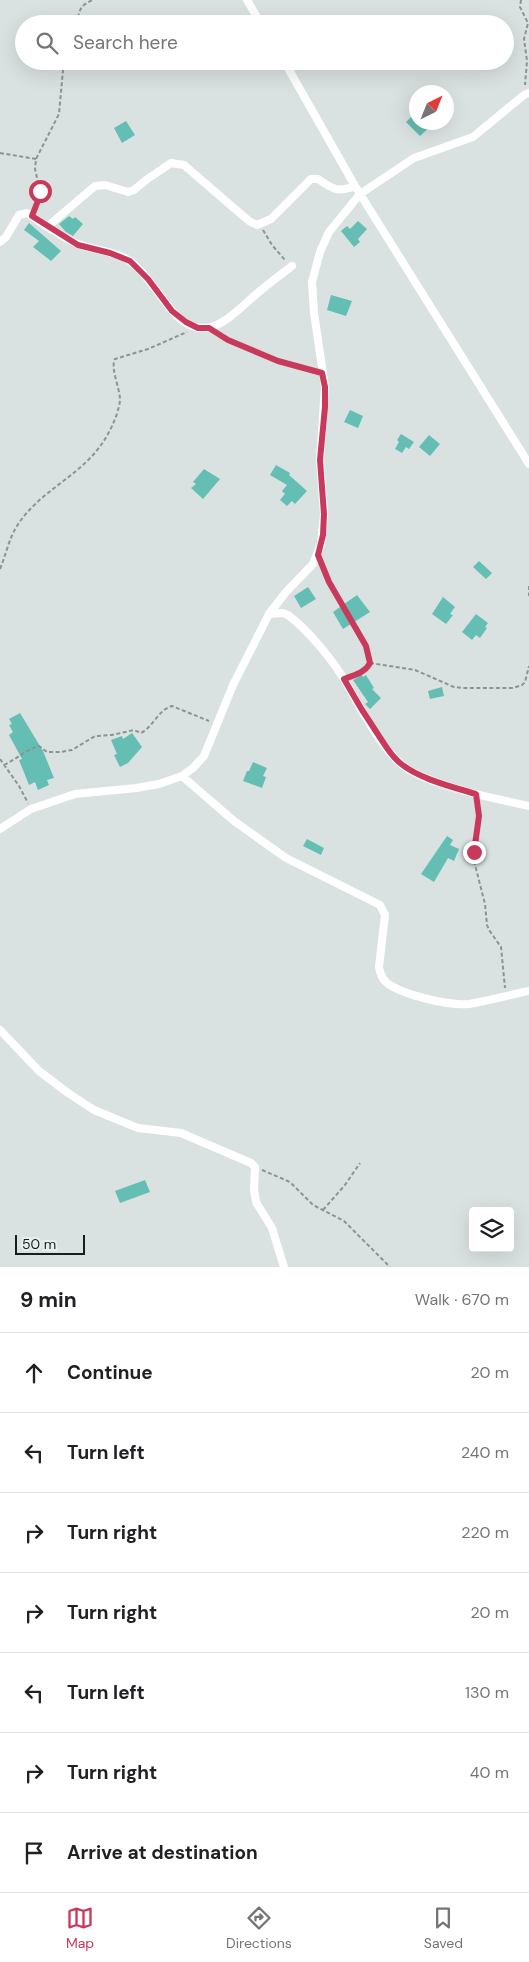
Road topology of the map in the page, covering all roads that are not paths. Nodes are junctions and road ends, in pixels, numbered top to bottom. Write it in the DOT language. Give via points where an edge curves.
graph roads {
  1 [pos="247,0"];
  2 [pos="256,15"];
  3 [pos="289,70"];
  4 [pos="526,94"];
  5 [pos="355,186"];
  6 [pos="360,194"];
  7 [pos="47,227"];
  8 [pos="0,242"];
  9 [pos="292,266"];
  10 [pos="529,464"];
  11 [pos="269,614"];
  12 [pos="182,776"];
  13 [pos="529,806"];
  14 [pos="0,829"];
  15 [pos="529,991"];
  16 [pos="0,1030"];
  17 [pos="284,1267"];
  1 -- 2 [label="street"];
  3 -- 5 [label="street"];
  4 -- 6 [label="street" via="473,136 414,158"];
  5 -- 6 [label="street"];
  5 -- 7 [label="street" via="337,190 318,179 311,179 271,219 257,225 177,163 165,166 128,192 105,185 96,186"];
  6 -- 10 [label="street"];
  6 -- 11 [label="street" via="329,232 312,282 325,387 320,460 323,535 318,555"];
  7 -- 8 [label="street" via="27,213 19,215"];
  7 -- 9 [label="street" via="78,245 130,261 179,317 198,328 224,323"];
  11 -- 12 [label="street" via="233,686 204,756"];
  11 -- 13 [label="street" via="282,613 293,618 332,662 400,764 443,784"];
  12 -- 14 [label="street" via="136,788 75,794 31,809"];
  12 -- 15 [label="street" via="234,821 286,858 380,905 385,915 380,974 395,988 427,999 468,1004"];
  16 -- 17 [label="street" via="39,1071 94,1110 138,1128 181,1133 251,1163 255,1167 256,1202 272,1228"];
}
